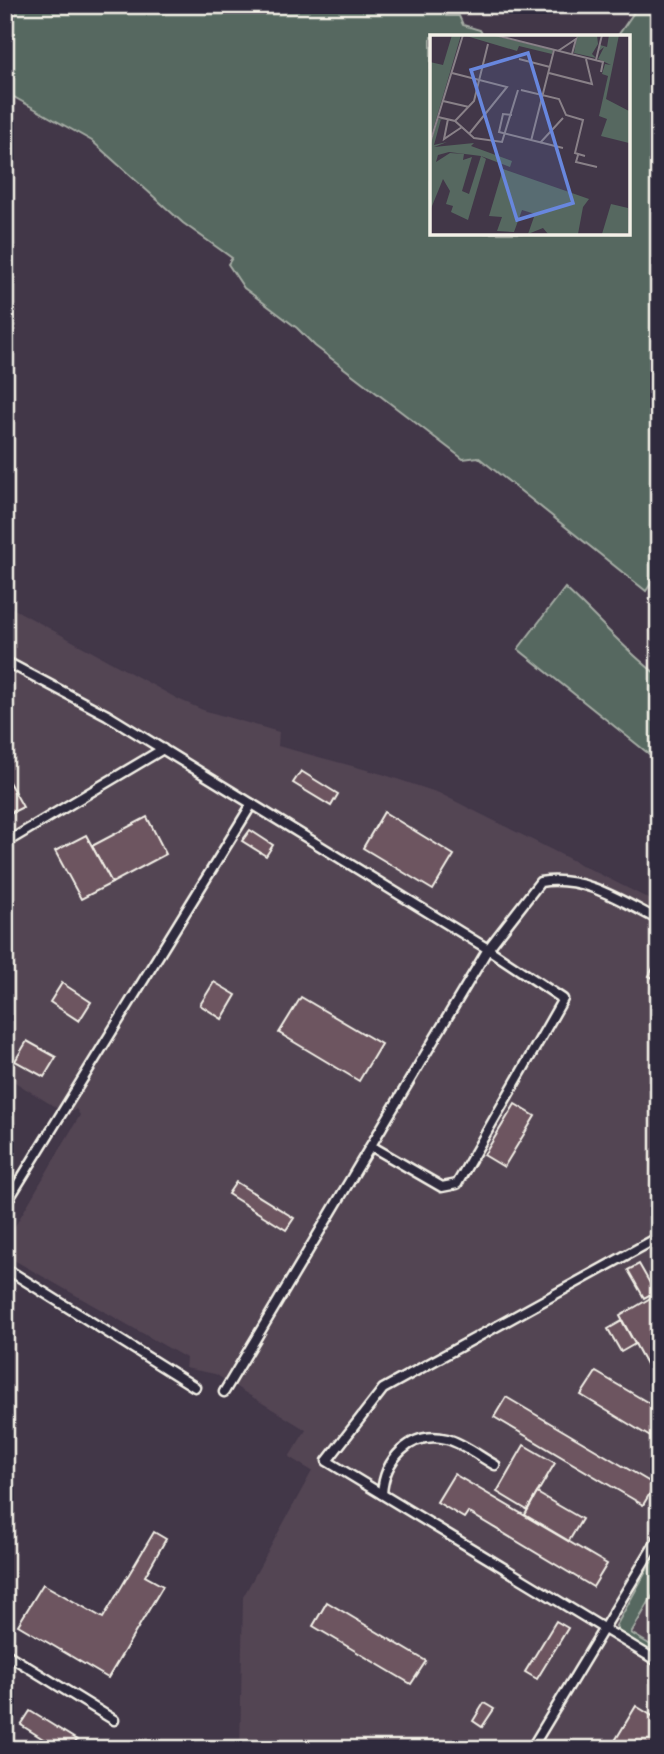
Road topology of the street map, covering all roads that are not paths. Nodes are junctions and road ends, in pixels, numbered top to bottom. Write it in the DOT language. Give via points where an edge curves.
graph roads {
  1 [pos="5,660"];
  2 [pos="163,749"];
  3 [pos="252,804"];
  4 [pos="5,843"];
  5 [pos="659,920"];
  6 [pos="488,949"];
  7 [pos="371,1146"];
  8 [pos="5,1205"];
  9 [pos="659,1237"];
  10 [pos="5,1268"];
  11 [pos="195,1387"];
  12 [pos="224,1392"];
  13 [pos="495,1465"];
  14 [pos="382,1494"];
  15 [pos="659,1537"];
  16 [pos="604,1629"];
  17 [pos="5,1653"];
  18 [pos="659,1662"];
  19 [pos="114,1720"];
  20 [pos="531,1749"];
  1 -- 2 [label="lane"];
  2 -- 3 [label="lane"];
  2 -- 4 [label="lane"];
  3 -- 6 [label="lane"];
  3 -- 8 [label="lane"];
  5 -- 6 [label="lane" via="561,878 540,882"];
  6 -- 7 [label="lane"];
  6 -- 7 [label="lane" via="563,999 457,1184 442,1187"];
  7 -- 12 [label="lane"];
  9 -- 14 [label="lane" via="383,1389 327,1461"];
  10 -- 11 [label="lane"];
  13 -- 14 [label="lane" via="450,1440 426,1438 393,1457"];
  14 -- 16 [label="lane"];
  15 -- 16 [label="lane"];
  16 -- 18 [label="lane"];
  16 -- 20 [label="lane"];
  17 -- 19 [label="lane"];
}
